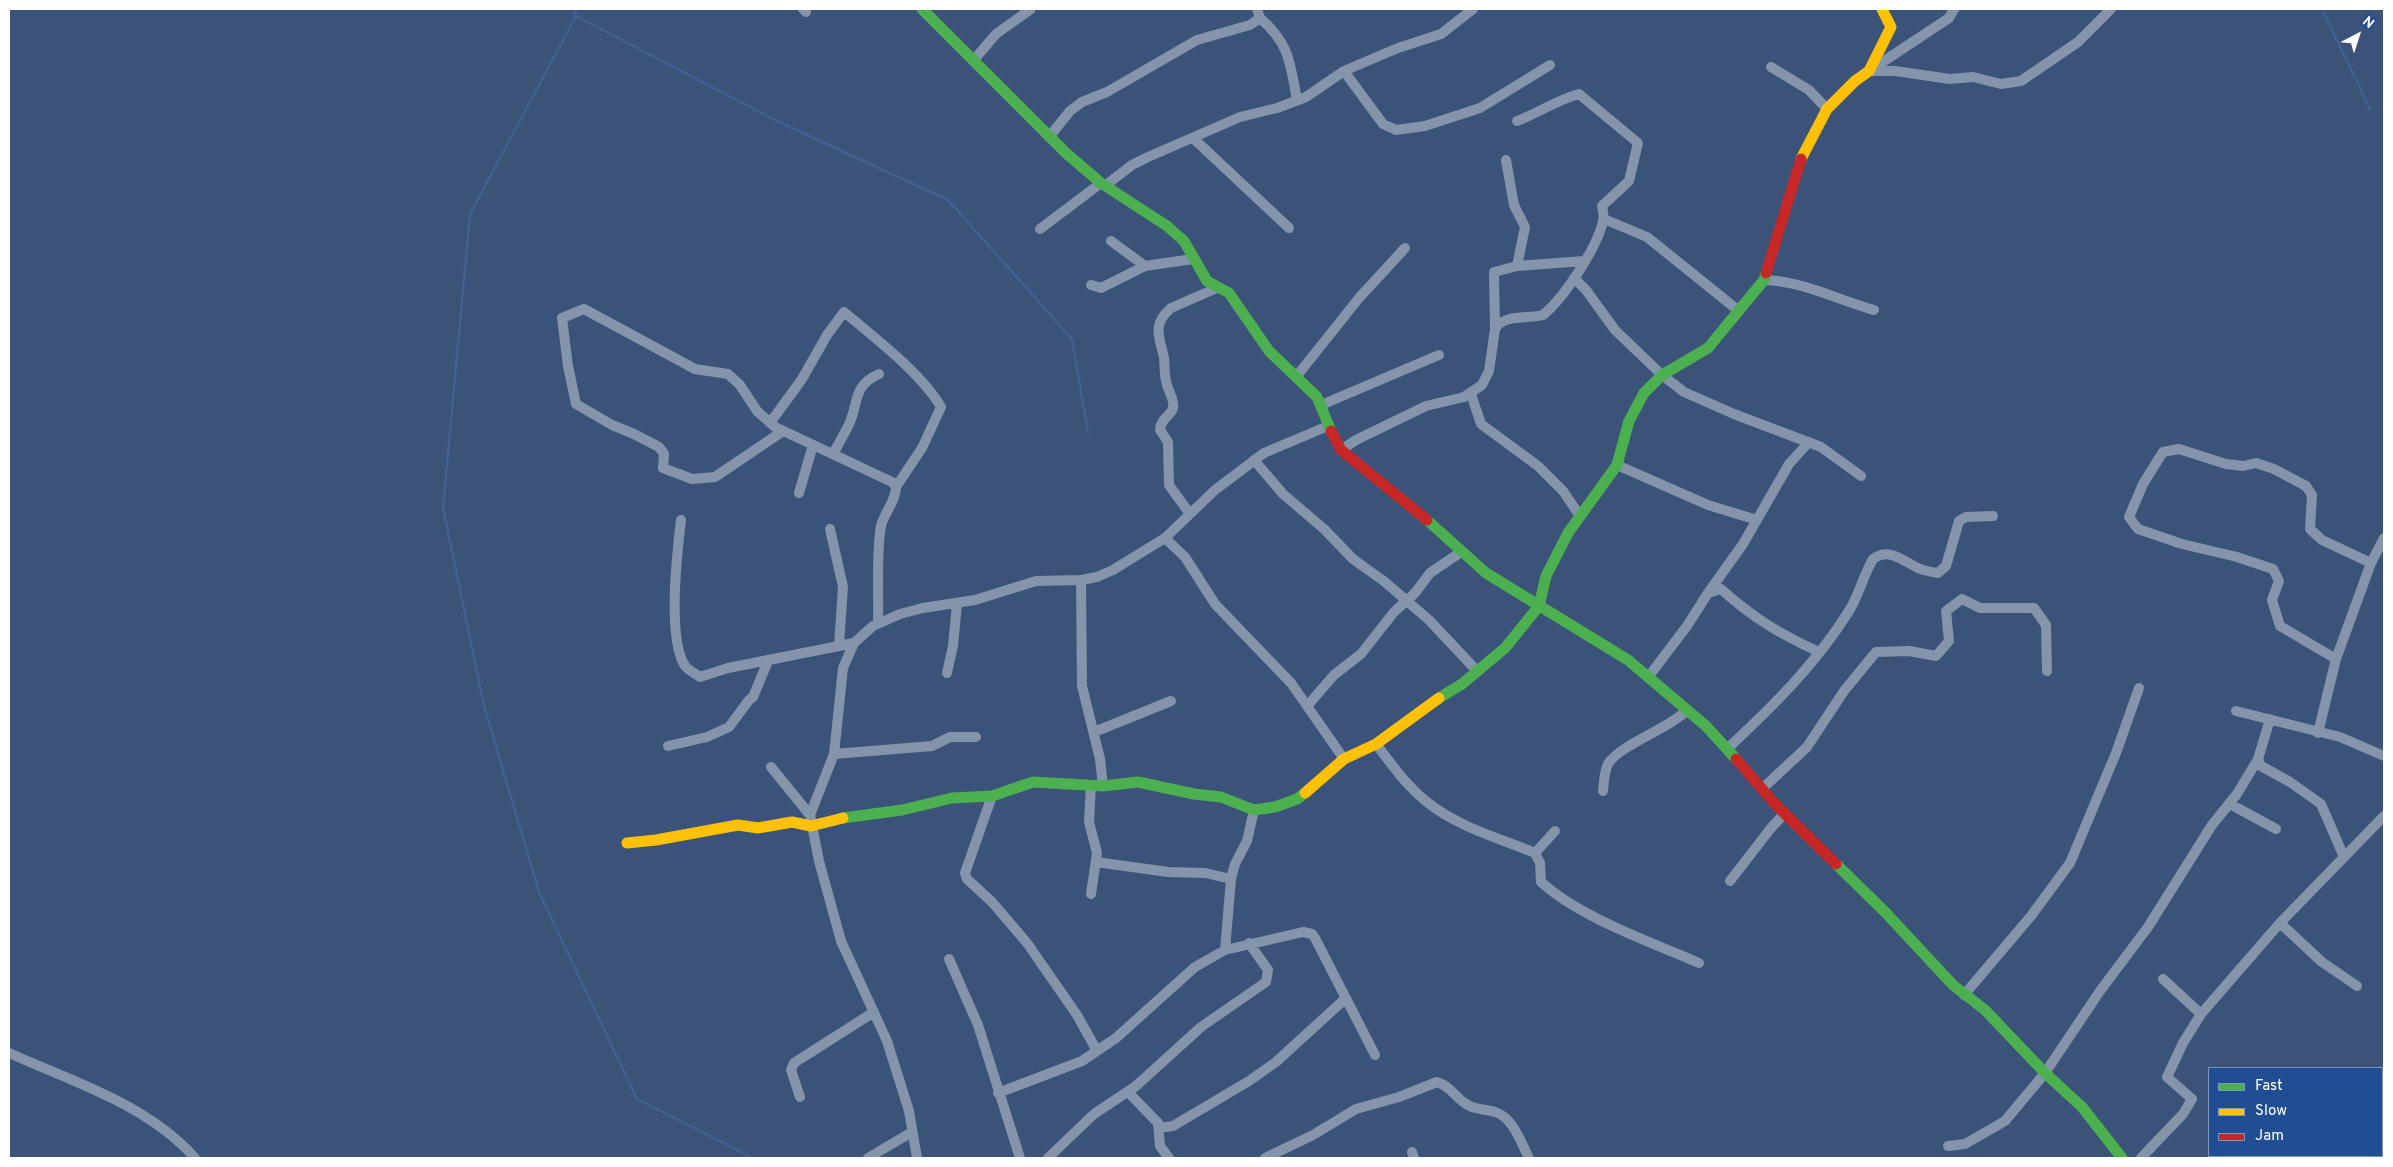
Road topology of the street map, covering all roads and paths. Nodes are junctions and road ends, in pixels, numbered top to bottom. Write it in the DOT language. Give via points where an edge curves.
graph roads {
  1 [pos="922,9"];
  2 [pos="1031,9"];
  3 [pos="1473,9"];
  4 [pos="1882,9"];
  5 [pos="1954,9"];
  6 [pos="2111,9"];
  7 [pos="1259,13"];
  8 [pos="973,61"];
  9 [pos="1550,65"];
  10 [pos="1771,67"];
  11 [pos="1344,71"];
  12 [pos="1869,71"];
  13 [pos="1297,100"];
  14 [pos="1827,109"];
  15 [pos="1517,121"];
  16 [pos="1049,137"];
  17 [pos="1193,138"];
  18 [pos="1506,160"];
  19 [pos="1104,184"];
  20 [pos="1604,219"];
  21 [pos="1289,228"];
  22 [pos="1040,229"];
  23 [pos="1111,241"];
  24 [pos="1405,248"];
  25 [pos="1193,259"];
  26 [pos="1584,261"];
  27 [pos="1145,266"];
  28 [pos="1517,266"];
  29 [pos="1574,278"];
  30 [pos="1764,280"];
  31 [pos="1091,285"];
  32 [pos="1216,288"];
  33 [pos="1739,310"];
  34 [pos="1874,310"];
  35 [pos="1494,329"];
  36 [pos="1439,355"];
  37 [pos="879,374"];
  38 [pos="1662,375"];
  39 [pos="1296,377"];
  40 [pos="1471,394"];
  41 [pos="1321,405"];
  42 [pos="770,423"];
  43 [pos="1328,426"];
  44 [pos="783,431"];
  45 [pos="1809,442"];
  46 [pos="813,445"];
  47 [pos="1341,450"];
  48 [pos="833,454"];
  49 [pos="1254,460"];
  50 [pos="1617,465"];
  51 [pos="1861,476"];
  52 [pos="896,487"];
  53 [pos="799,493"];
  54 [pos="1190,514"];
  55 [pos="1580,516"];
  56 [pos="1993,516"];
  57 [pos="681,520"];
  58 [pos="1757,520"];
  59 [pos="830,529"];
  60 [pos="1165,538"];
  61 [pos="2383,543"];
  62 [pos="1461,552"];
  63 [pos="2371,563"];
  64 [pos="1081,580"];
  65 [pos="1708,593"];
  66 [pos="1408,600"];
  67 [pos="957,604"];
  68 [pos="1539,606"];
  69 [pos="878,623"];
  70 [pos="854,643"];
  71 [pos="839,645"];
  72 [pos="1819,652"];
  73 [pos="2336,659"];
  74 [pos="768,661"];
  75 [pos="2047,671"];
  76 [pos="1477,672"];
  77 [pos="947,673"];
  78 [pos="1649,676"];
  79 [pos="2139,688"];
  80 [pos="1171,701"];
  81 [pos="1308,706"];
  82 [pos="1687,710"];
  83 [pos="2236,711"];
  84 [pos="2270,719"];
  85 [pos="1094,732"];
  86 [pos="2318,732"];
  87 [pos="976,736"];
  88 [pos="1376,744"];
  89 [pos="668,746"];
  90 [pos="1727,749"];
  91 [pos="2383,753"];
  92 [pos="834,754"];
  93 [pos="1344,759"];
  94 [pos="2258,759"];
  95 [pos="771,767"];
  96 [pos="1091,785"];
  97 [pos="1103,786"];
  98 [pos="1762,789"];
  99 [pos="1603,791"];
  100 [pos="992,796"];
  101 [pos="2230,804"];
  102 [pos="1254,810"];
  103 [pos="1784,814"];
  104 [pos="2384,816"];
  105 [pos="810,820"];
  106 [pos="2276,830"];
  107 [pos="1555,831"];
  108 [pos="627,843"];
  109 [pos="1535,853"];
  110 [pos="2344,857"];
  111 [pos="1096,862"];
  112 [pos="1231,879"];
  113 [pos="1730,881"];
  114 [pos="1091,894"];
  115 [pos="2280,923"];
  116 [pos="1249,943"];
  117 [pos="1225,950"];
  118 [pos="949,959"];
  119 [pos="1699,962"];
  120 [pos="2163,979"];
  121 [pos="2357,986"];
  122 [pos="1964,995"];
  123 [pos="1346,998"];
  124 [pos="874,1012"];
  125 [pos="2201,1014"];
  126 [pos="1097,1051"];
  127 [pos="9,1053"];
  128 [pos="1375,1055"];
  129 [pos="2045,1073"];
  130 [pos="1128,1092"];
  131 [pos="998,1093"];
  132 [pos="800,1097"];
  133 [pos="1160,1128"];
  134 [pos="912,1132"];
  135 [pos="1948,1146"];
  136 [pos="195,1158"];
  137 [pos="868,1158"];
  138 [pos="917,1158"];
  139 [pos="1020,1158"];
  140 [pos="1048,1158"];
  141 [pos="1169,1158"];
  142 [pos="1265,1158"];
  143 [pos="1529,1158"];
  144 [pos="2122,1158"];
  145 [pos="2141,1158"];
  1 -- 8 [label="street"];
  2 -- 8 [label="street" via="996,34"];
  3 -- 11 [label="street" via="1441,34"];
  4 -- 12 [label="street" via="1890,27"];
  5 -- 12 [label="street" via="1949,18"];
  6 -- 12 [label="street" via="2078,42 2021,81 2001,84 1973,77 1950,79 1895,71"];
  7 -- 13 [label="street" via="1276,32 1289,56"];
  7 -- 16 [label="street" via="1250,25 1197,40 1107,92 1082,102 1070,111"];
  8 -- 16 [label="street"];
  9 -- 11 [label="street" via="1480,108 1425,126 1396,130 1383,124"];
  10 -- 14 [label="street" via="1809,90"];
  11 -- 13 [label="street"];
  12 -- 14 [label="street"];
  13 -- 17 [label="street" via="1246,115"];
  14 -- 30 [label="street" via="1801,159"];
  15 -- 20 [label="street" via="1579,94 1638,143 1629,181 1602,206"];
  16 -- 19 [label="street"];
  17 -- 19 [label="street" via="1132,165"];
  17 -- 21 [label="street"];
  18 -- 28 [label="street" via="1514,205 1525,227"];
  19 -- 22 [label="street"];
  19 -- 25 [label="street" via="1167,226 1184,241"];
  20 -- 26 [label="street" via="1593,248"];
  20 -- 33 [label="street" via="1647,237"];
  23 -- 27 [label="street"];
  24 -- 39 [label="street" via="1354,304"];
  25 -- 27 [label="street"];
  25 -- 32 [label="street" via="1207,281"];
  26 -- 28 [label="street"];
  26 -- 29 [label="street"];
  27 -- 31 [label="street" via="1101,288"];
  28 -- 35 [label="street" via="1494,272"];
  29 -- 35 [label="street" via="1543,315 1504,320"];
  29 -- 38 [label="street" via="1615,330"];
  30 -- 33 [label="street"];
  30 -- 34 [label="street" via="1779,280"];
  32 -- 39 [label="street" via="1229,293 1269,351"];
  32 -- 54 [label="street" via="1171,308 1158,332 1165,377 1174,405 1161,423 1160,430 1168,442 1168,482"];
  33 -- 38 [label="street" via="1708,348"];
  35 -- 40 [label="street" via="1486,379"];
  36 -- 41 [label="street"];
  37 -- 48 [label="street" via="865,383 856,397 850,422"];
  38 -- 45 [label="street" via="1684,392"];
  38 -- 50 [label="street" via="1644,393 1629,421"];
  39 -- 41 [label="street"];
  40 -- 47 [label="street" via="1426,406"];
  40 -- 55 [label="street" via="1481,424 1538,466"];
  41 -- 43 [label="street"];
  42 -- 44 [label="street"];
  42 -- 44 [label="street" via="728,374 695,369 584,309 562,318 576,404 612,426 659,448 664,454 663,468 692,479 715,477"];
  42 -- 52 [label="street" via="844,312 888,348 935,396 941,407 922,448"];
  43 -- 47 [label="street"];
  43 -- 49 [label="street"];
  44 -- 46 [label="street"];
  45 -- 51 [label="street"];
  45 -- 58 [label="street" via="1789,464"];
  46 -- 48 [label="street"];
  46 -- 53 [label="street"];
  47 -- 62 [label="street" via="1431,523"];
  48 -- 52 [label="street" via="892,482"];
  49 -- 54 [label="street" via="1214,490"];
  49 -- 66 [label="street" via="1283,494 1353,559"];
  50 -- 55 [label="street"];
  50 -- 58 [label="street" via="1708,505"];
  52 -- 69 [label="street" via="896,494 881,526"];
  54 -- 60 [label="street"];
  55 -- 68 [label="street" via="1546,576"];
  56 -- 72 [label="street" via="1966,517 1959,521 1946,566 1938,573 1898,556 1887,554 1873,559 1849,611"];
  57 -- 74 [label="street" via="675,590 677,643 685,667 700,677"];
  58 -- 65 [label="street"];
  59 -- 71 [label="street" via="843,586"];
  60 -- 64 [label="street" via="1113,570"];
  60 -- 81 [label="street" via="1185,557 1215,604 1286,677"];
  61 -- 63 [label="street"];
  62 -- 66 [label="street" via="1436,567"];
  62 -- 68 [label="street" via="1505,586"];
  63 -- 73 [label="street"];
  63 -- 73 [label="street" via="2322,540 2310,529 2312,495 2306,486 2256,463 2243,466 2226,464 2179,449 2163,452 2143,484 2129,517 2138,529 2273,569 2279,581 2272,600 2280,626"];
  64 -- 67 [label="street" via="1036,581"];
  64 -- 85 [label="street" via="1082,686"];
  65 -- 72 [label="street" via="1721,590 1747,613 1782,635"];
  65 -- 78 [label="street"];
  66 -- 76 [label="street"];
  66 -- 81 [label="street" via="1394,612 1361,654 1334,675"];
  67 -- 69 [label="street" via="923,608"];
  67 -- 77 [label="street"];
  68 -- 76 [label="street" via="1505,648"];
  68 -- 78 [label="street"];
  69 -- 70 [label="street"];
  70 -- 71 [label="street"];
  70 -- 92 [label="street" via="843,668"];
  71 -- 74 [label="street"];
  72 -- 90 [label="street" via="1770,708"];
  73 -- 86 [label="street"];
  74 -- 89 [label="street" via="753,697 729,727 707,737"];
  75 -- 98 [label="street" via="2046,625 2034,608 1980,608 1962,600 1946,611 1949,641 1936,656 1909,651 1876,652 1844,691 1807,747"];
  76 -- 88 [label="street"];
  78 -- 82 [label="street"];
  79 -- 122 [label="street" via="2070,863 2031,916"];
  80 -- 85 [label="street"];
  81 -- 93 [label="street"];
  82 -- 90 [label="street"];
  82 -- 99 [label="street" via="1612,759 1604,775"];
  83 -- 84 [label="street"];
  84 -- 86 [label="street"];
  84 -- 94 [label="street"];
  85 -- 97 [label="street"];
  86 -- 91 [label="street"];
  87 -- 92 [label="street" via="950,737 932,746"];
  88 -- 93 [label="street"];
  88 -- 109 [label="street" via="1428,803 1490,837"];
  90 -- 98 [label="street"];
  92 -- 105 [label="street"];
  93 -- 102 [label="street" via="1297,799"];
  94 -- 101 [label="street"];
  94 -- 110 [label="street" via="2261,766 2321,804"];
  95 -- 105 [label="street"];
  96 -- 97 [label="street"];
  96 -- 100 [label="street" via="1033,782"];
  96 -- 111 [label="street" via="1089,822 1097,853"];
  97 -- 102 [label="street" via="1138,782 1152,784 1221,797"];
  98 -- 103 [label="street"];
  100 -- 105 [label="street" via="952,798 902,810"];
  100 -- 126 [label="street" via="965,873 967,879 992,902 1027,943"];
  101 -- 106 [label="street"];
  101 -- 129 [label="street" via="2212,825 2148,927"];
  102 -- 112 [label="street" via="1251,830"];
  103 -- 113 [label="street"];
  103 -- 122 [label="street" via="1885,912"];
  104 -- 110 [label="street"];
  105 -- 108 [label="street" via="758,828 738,825"];
  105 -- 124 [label="street" via="841,941"];
  107 -- 109 [label="street"];
  109 -- 119 [label="street" via="1540,863 1541,882 1556,896 1597,918"];
  110 -- 115 [label="street"];
  111 -- 112 [label="street"];
  111 -- 114 [label="street"];
  112 -- 117 [label="street"];
  115 -- 121 [label="street" via="2322,962"];
  115 -- 125 [label="street"];
  116 -- 117 [label="street"];
  116 -- 123 [label="street" via="1303,932 1312,934"];
  116 -- 130 [label="street" via="1268,970 1266,982 1201,1027"];
  117 -- 126 [label="street" via="1195,968"];
  118 -- 131 [label="street" via="978,1025"];
  120 -- 125 [label="street"];
  122 -- 129 [label="street" via="1985,1010"];
  123 -- 128 [label="street"];
  123 -- 133 [label="street" via="1276,1062 1249,1081 1173,1126"];
  124 -- 132 [label="street" via="794,1063 791,1070"];
  124 -- 134 [label="street" via="893,1058"];
  125 -- 145 [label="street" via="2167,1078 2192,1099"];
  126 -- 131 [label="street" via="1082,1061"];
  127 -- 136 [label="street" via="130,1107 167,1131"];
  129 -- 135 [label="street" via="2005,1121 1965,1144"];
  129 -- 144 [label="street" via="2082,1107"];
  130 -- 133 [label="street" via="1156,1119"];
  130 -- 140 [label="street" via="1082,1123"];
  131 -- 139 [label="street"];
  133 -- 141 [label="street" via="1160,1146"];
  134 -- 137 [label="street"];
  134 -- 138 [label="street"];
  142 -- 143 [label="street" via="1356,1109 1437,1082 1446,1085 1467,1105 1497,1112 1504,1117"];
}
